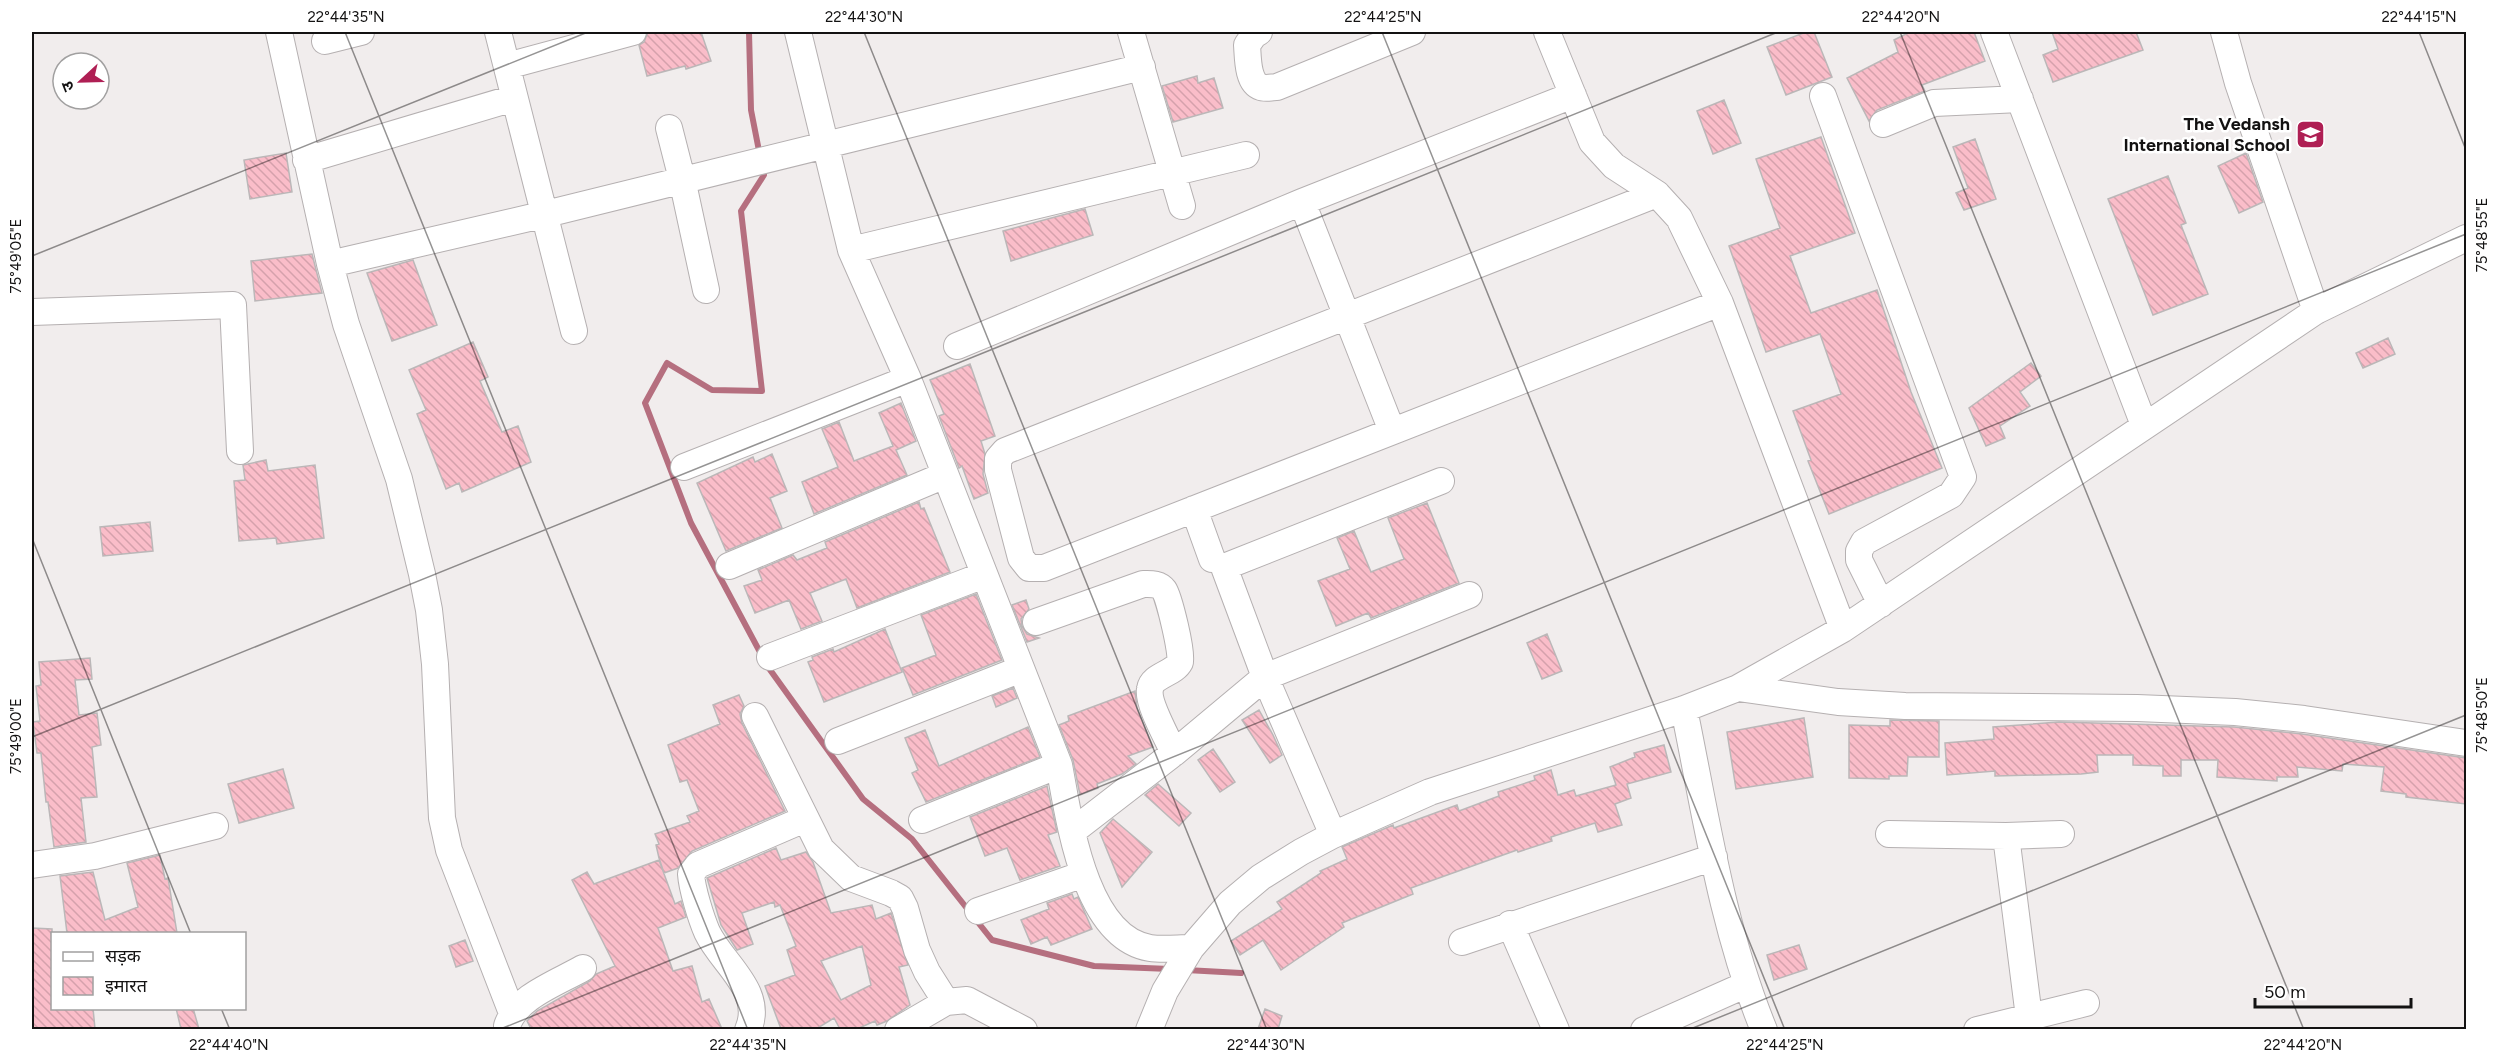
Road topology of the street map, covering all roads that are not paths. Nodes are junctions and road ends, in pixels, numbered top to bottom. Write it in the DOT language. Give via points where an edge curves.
graph roads {
  1 [pos="279,32"];
  2 [pos="361,32"];
  3 [pos="498,32"];
  4 [pos="633,32"];
  5 [pos="1131,32"];
  6 [pos="1259,32"];
  7 [pos="1412,32"];
  8 [pos="1547,32"];
  9 [pos="1994,32"];
  10 [pos="2224,32"];
  11 [pos="804,33"];
  12 [pos="325,41"];
  13 [pos="507,66"];
  14 [pos="1142,67"];
  15 [pos="1573,95"];
  16 [pos="1823,96"];
  17 [pos="514,99"];
  18 [pos="2020,99"];
  19 [pos="1883,124"];
  20 [pos="669,128"];
  21 [pos="826,145"];
  22 [pos="1246,155"];
  23 [pos="306,160"];
  24 [pos="1172,171"];
  25 [pos="682,179"];
  26 [pos="1657,195"];
  27 [pos="1302,202"];
  28 [pos="1182,206"];
  29 [pos="546,214"];
  30 [pos="2466,238"];
  31 [pos="851,250"];
  32 [pos="330,264"];
  33 [pos="706,290"];
  34 [pos="1720,303"];
  35 [pos="2316,311"];
  36 [pos="32,312"];
  37 [pos="1347,317"];
  38 [pos="574,331"];
  39 [pos="957,346"];
  40 [pos="908,379"];
  41 [pos="2144,425"];
  42 [pos="1392,431"];
  43 [pos="240,451"];
  44 [pos="684,467"];
  45 [pos="945,475"];
  46 [pos="1441,481"];
  47 [pos="1194,509"];
  48 [pos="1212,559"];
  49 [pos="729,566"];
  50 [pos="984,575"];
  51 [pos="1469,595"];
  52 [pos="1881,604"];
  53 [pos="1036,622"];
  54 [pos="1843,629"];
  55 [pos="770,657"];
  56 [pos="1021,669"];
  57 [pos="1265,676"];
  58 [pos="1738,688"];
  59 [pos="1684,709"];
  60 [pos="755,716"];
  61 [pos="838,741"];
  62 [pos="2466,743"];
  63 [pos="1174,753"];
  64 [pos="1059,765"];
  65 [pos="805,819"];
  66 [pos="922,820"];
  67 [pos="215,825"];
  68 [pos="1073,831"];
  69 [pos="1889,834"];
  70 [pos="2061,834"];
  71 [pos="1333,835"];
  72 [pos="2006,836"];
  73 [pos="1714,857"];
  74 [pos="32,865"];
  75 [pos="1084,874"];
  76 [pos="978,911"];
  77 [pos="1510,924"];
  78 [pos="1462,942"];
  79 [pos="1187,954"];
  80 [pos="583,968"];
  81 [pos="1745,985"];
  82 [pos="946,1002"];
  83 [pos="2086,1003"];
  84 [pos="2029,1017"];
  85 [pos="509,1021"];
  86 [pos="748,1029"];
  87 [pos="898,1029"];
  88 [pos="1024,1029"];
  89 [pos="1149,1029"];
  90 [pos="1556,1029"];
  91 [pos="1644,1029"];
  92 [pos="1764,1029"];
  93 [pos="1977,1029"];
  1 -- 23 [label="street"];
  2 -- 12 [label="street"];
  3 -- 13 [label="street"];
  4 -- 13 [label="street"];
  5 -- 14 [label="street"];
  6 -- 7 [label="street" via="1246,45 1249,69 1261,87 1277,87"];
  8 -- 15 [label="street"];
  9 -- 18 [label="street"];
  10 -- 35 [label="street"];
  11 -- 21 [label="street"];
  13 -- 17 [label="street"];
  14 -- 21 [label="street"];
  14 -- 24 [label="street"];
  15 -- 26 [label="street" via="1592,142 1614,166"];
  15 -- 27 [label="street"];
  16 -- 52 [label="street" via="1963,477 1951,495 1864,542 1859,560"];
  17 -- 23 [label="street"];
  17 -- 29 [label="street"];
  18 -- 19 [label="street" via="1934,103"];
  18 -- 41 [label="street"];
  20 -- 25 [label="street"];
  21 -- 25 [label="street"];
  21 -- 31 [label="street"];
  22 -- 24 [label="street"];
  23 -- 32 [label="street"];
  24 -- 28 [label="street"];
  24 -- 31 [label="street"];
  25 -- 29 [label="street"];
  25 -- 33 [label="street"];
  26 -- 34 [label="street" via="1679,218"];
  26 -- 37 [label="street"];
  27 -- 37 [label="street"];
  27 -- 39 [label="street"];
  29 -- 32 [label="street"];
  29 -- 38 [label="street"];
  30 -- 35 [label="street"];
  31 -- 40 [label="street"];
  32 -- 85 [label="street" via="346,324 399,479 422,574 429,610 442,818 449,850"];
  34 -- 42 [label="street"];
  34 -- 54 [label="street"];
  35 -- 41 [label="street"];
  36 -- 43 [label="street" via="233,305"];
  37 -- 42 [label="street"];
  37 -- 47 [label="street" via="1005,451 998,459 1021,558 1029,568 1044,568"];
  40 -- 44 [label="street"];
  40 -- 45 [label="street"];
  41 -- 52 [label="street"];
  42 -- 47 [label="street"];
  45 -- 49 [label="street"];
  45 -- 50 [label="street"];
  46 -- 57 [label="street" via="1224,567"];
  47 -- 48 [label="street"];
  50 -- 55 [label="street"];
  50 -- 56 [label="street"];
  51 -- 57 [label="street"];
  52 -- 54 [label="street"];
  53 -- 63 [label="street" via="1143,584 1156,584 1165,590 1181,660 1174,670 1152,683 1149,690"];
  54 -- 58 [label="street"];
  56 -- 61 [label="street"];
  56 -- 64 [label="street"];
  57 -- 63 [label="street"];
  57 -- 71 [label="street"];
  58 -- 59 [label="street"];
  58 -- 62 [label="street" via="1838,702 1905,706 2235,712"];
  59 -- 71 [label="street" via="1430,792"];
  59 -- 73 [label="street"];
  60 -- 65 [label="street"];
  63 -- 68 [label="street"];
  64 -- 66 [label="street"];
  64 -- 68 [label="street"];
  65 -- 82 [label="street" via="821,849 851,878 900,898 917,950"];
  65 -- 86 [label="street" via="698,865 691,874 707,931 749,996 753,1009"];
  67 -- 74 [label="street" via="95,856"];
  68 -- 75 [label="street"];
  69 -- 72 [label="street"];
  70 -- 72 [label="street"];
  71 -- 79 [label="street" via="1261,877 1230,903"];
  72 -- 84 [label="street"];
  73 -- 77 [label="street"];
  73 -- 81 [label="street"];
  75 -- 76 [label="street"];
  75 -- 79 [label="street" via="1098,910 1119,934 1149,948"];
  77 -- 78 [label="street"];
  77 -- 90 [label="street"];
  79 -- 89 [label="street"];
  80 -- 85 [label="street" via="525,1001"];
  81 -- 91 [label="street"];
  81 -- 92 [label="street"];
  82 -- 87 [label="street"];
  82 -- 88 [label="street" via="967,999"];
  83 -- 84 [label="street"];
  84 -- 93 [label="street"];
}
